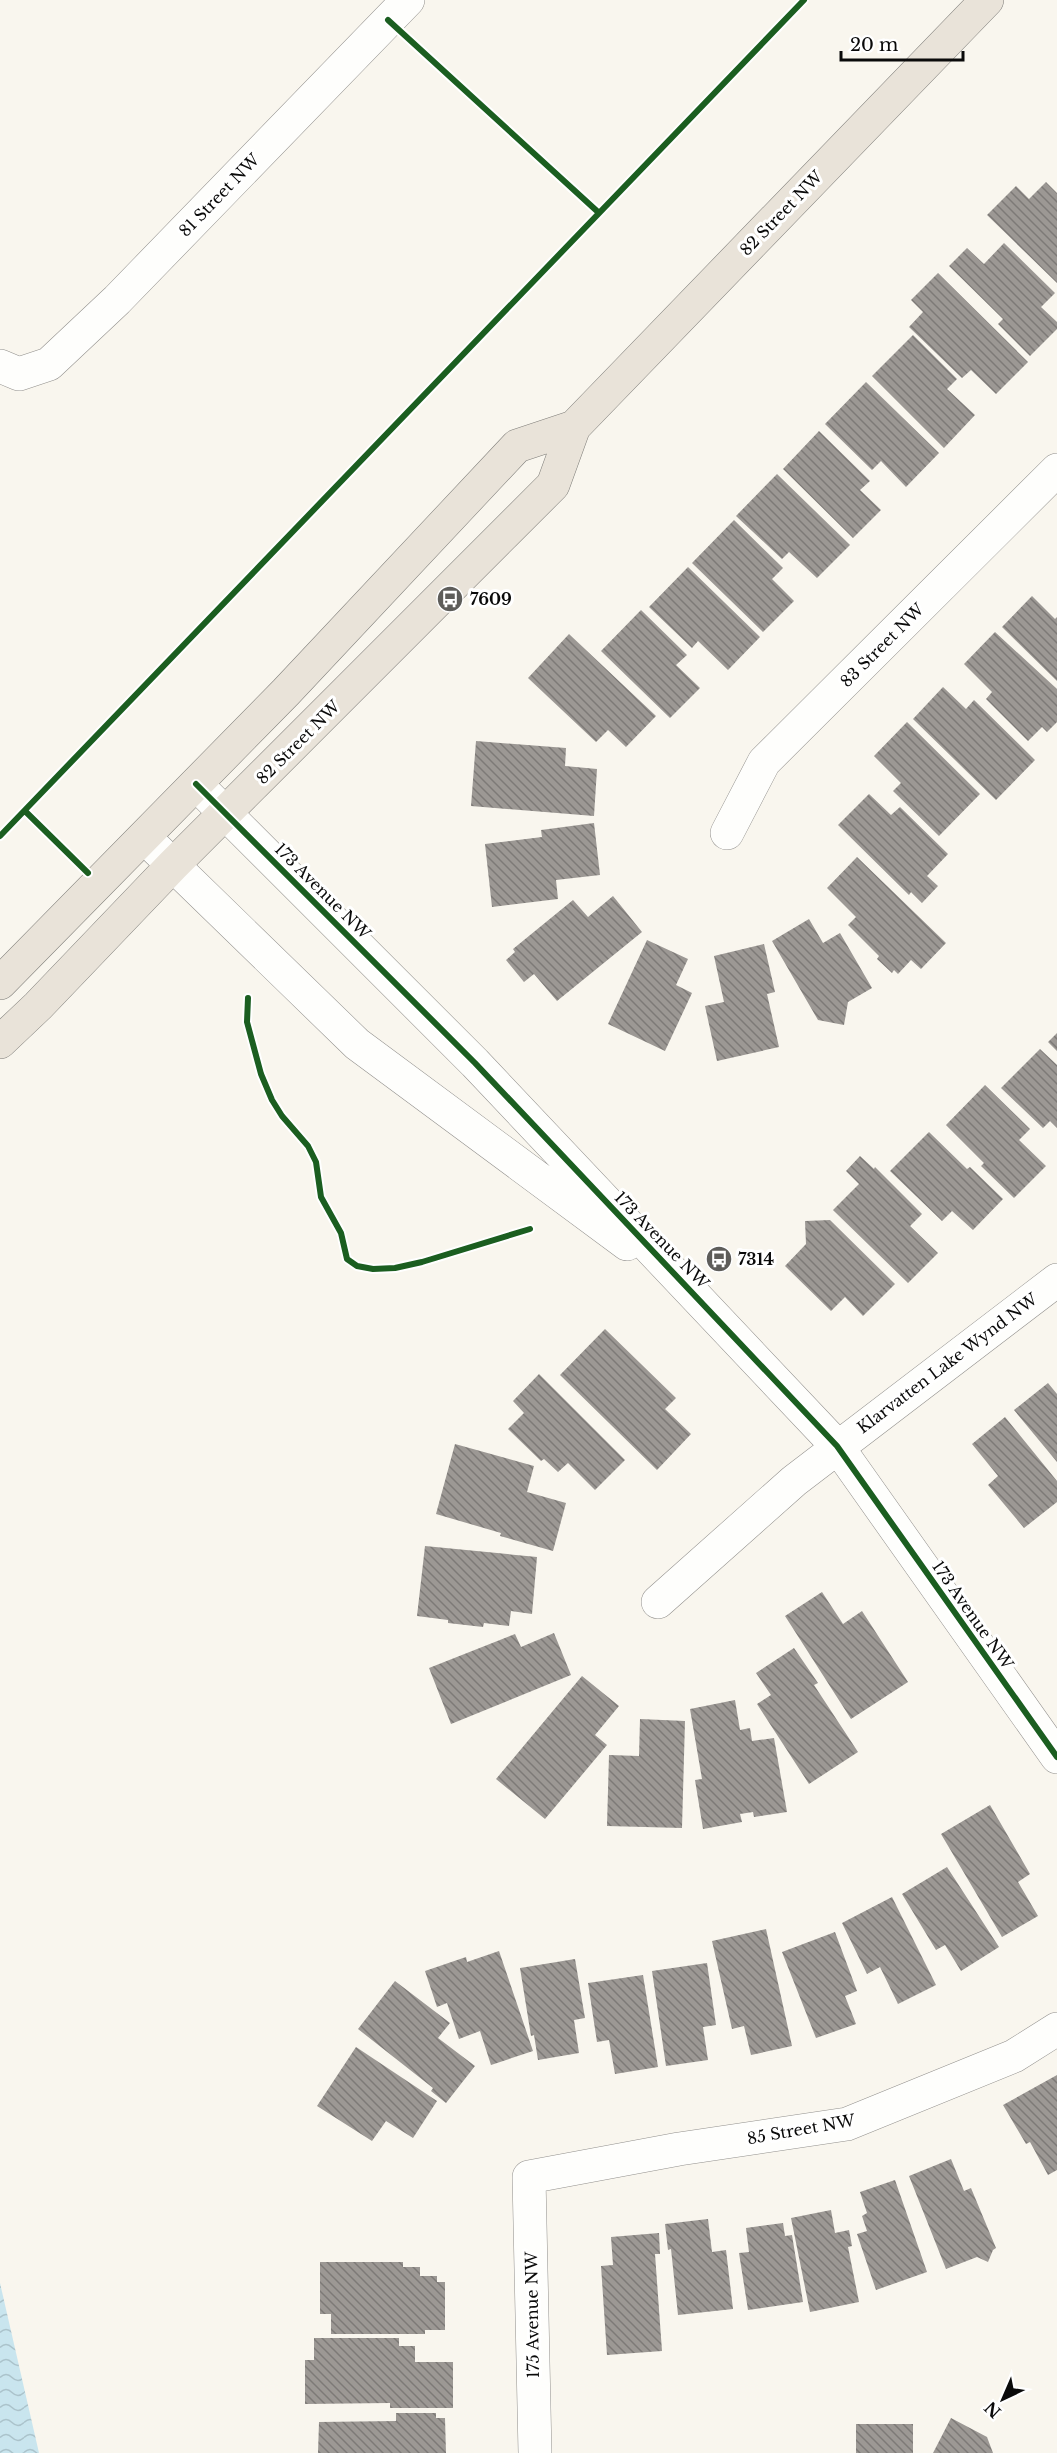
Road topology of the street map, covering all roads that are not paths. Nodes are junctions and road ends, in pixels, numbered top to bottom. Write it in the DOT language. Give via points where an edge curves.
graph roads {
  1 [pos="408,0"];
  2 [pos="987,0"];
  3 [pos="9,370"];
  4 [pos="574,427"];
  5 [pos="1057,470"];
  6 [pos="196,784"];
  7 [pos="227,813"];
  8 [pos="727,833"];
  9 [pos="144,837"];
  10 [pos="172,866"];
  11 [pos="0,983"];
  12 [pos="0,1042"];
  13 [pos="1057,1280"];
  14 [pos="696,1295"];
  15 [pos="837,1446"];
  16 [pos="658,1602"];
  17 [pos="1057,1757"];
  18 [pos="1057,2029"];
  19 [pos="529,2177"];
  20 [pos="535,2453"];
  1 -- 3 [label="street, 81 Street NW" via="117,300 48,364"];
  2 -- 4 [label="main road, 82 Street NW"];
  4 -- 6 [label="main road, 82 Street NW" via="517,446"];
  4 -- 7 [label="main road, 82 Street NW" via="553,485"];
  5 -- 8 [label="street, 83 Street NW" via="764,762"];
  6 -- 7 [label="street, 173 Avenue NW"];
  6 -- 9 [label="main road, 82 Street NW"];
  7 -- 10 [label="main road, 82 Street NW"];
  7 -- 14 [label="street, 173 Avenue NW" via="475,1063"];
  9 -- 10 [label="street, 173 Avenue NW"];
  9 -- 11 [label="main road, 82 Street NW"];
  10 -- 12 [label="main road, 82 Street NW"];
  10 -- 14 [label="street, 173 Avenue NW" via="357,1044"];
  13 -- 15 [label="street, Klarvatten Lake Wynd NW"];
  14 -- 15 [label="street, 173 Avenue NW"];
  15 -- 16 [label="street"];
  15 -- 17 [label="street, 173 Avenue NW"];
  18 -- 19 [label="street, 85 Street NW" via="1014,2056 847,2124"];
  19 -- 20 [label="street, 175 Avenue NW"];
}
